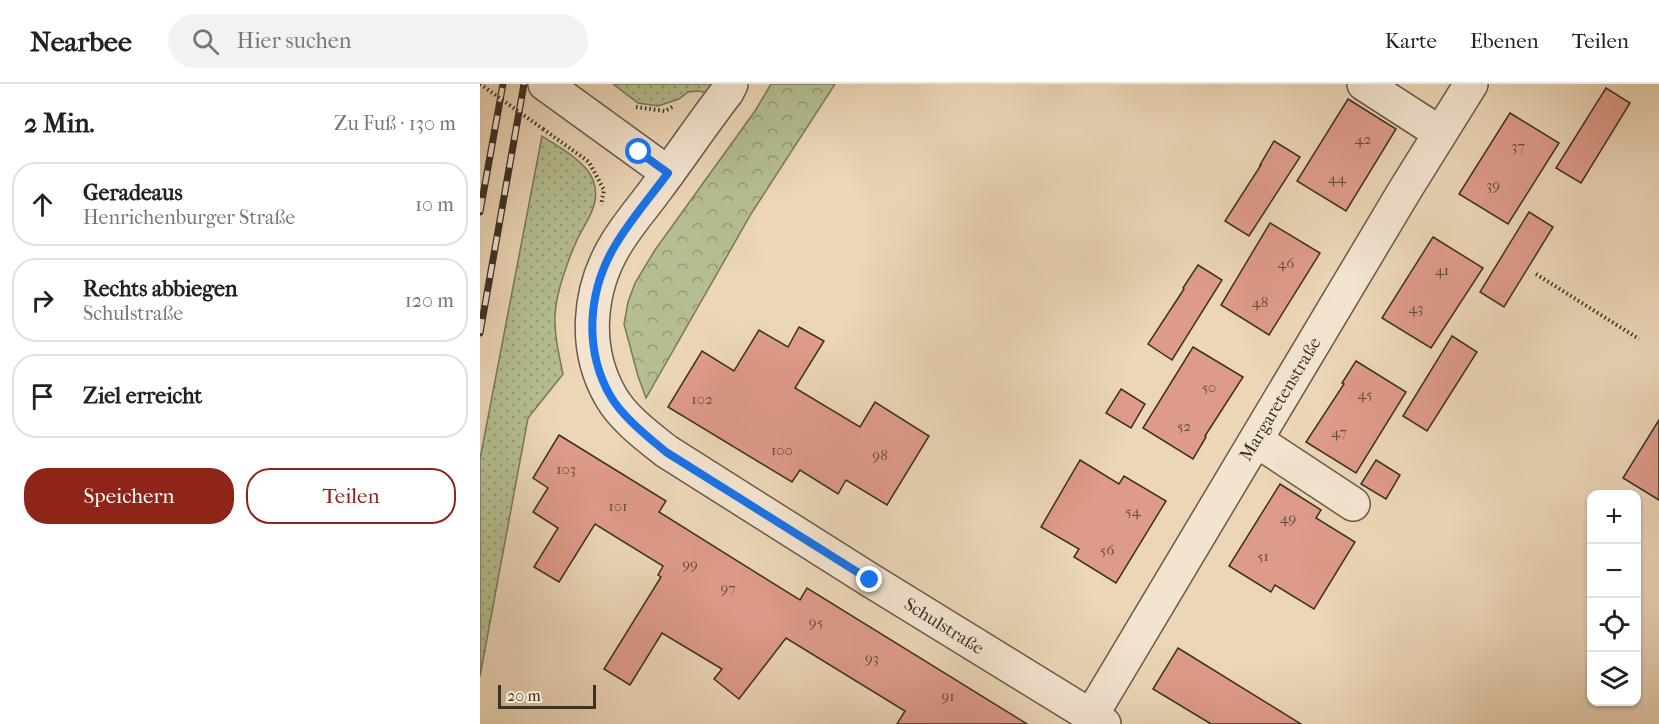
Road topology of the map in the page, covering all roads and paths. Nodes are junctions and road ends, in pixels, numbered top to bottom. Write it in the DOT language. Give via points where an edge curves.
graph roads {
  1 [pos="480,84"];
  2 [pos="731,84"];
  3 [pos="1364,84"];
  4 [pos="1471,84"];
  5 [pos="548,86"];
  6 [pos="682,100"];
  7 [pos="634,106"];
  8 [pos="543,129"];
  9 [pos="1440,133"];
  10 [pos="668,173"];
  11 [pos="1536,274"];
  12 [pos="1639,339"];
  13 [pos="1256,440"];
  14 [pos="1353,504"];
  15 [pos="1097,720"];
  1 -- 8 [label="path, bridge"];
  2 -- 10 [label="street, Schulstraße"];
  3 -- 9 [label="street"];
  4 -- 9 [label="street, Margaretenstraße"];
  5 -- 10 [label="street"];
  6 -- 7 [label="path" via="665,111"];
  9 -- 13 [label="street, Margaretenstraße"];
  10 -- 15 [label="street, Schulstraße" via="616,244 599,280 592,307 592,337 599,370 611,398 636,427 666,452"];
  11 -- 12 [label="path"];
  13 -- 14 [label="street"];
  13 -- 15 [label="street, Margaretenstraße"];
}
